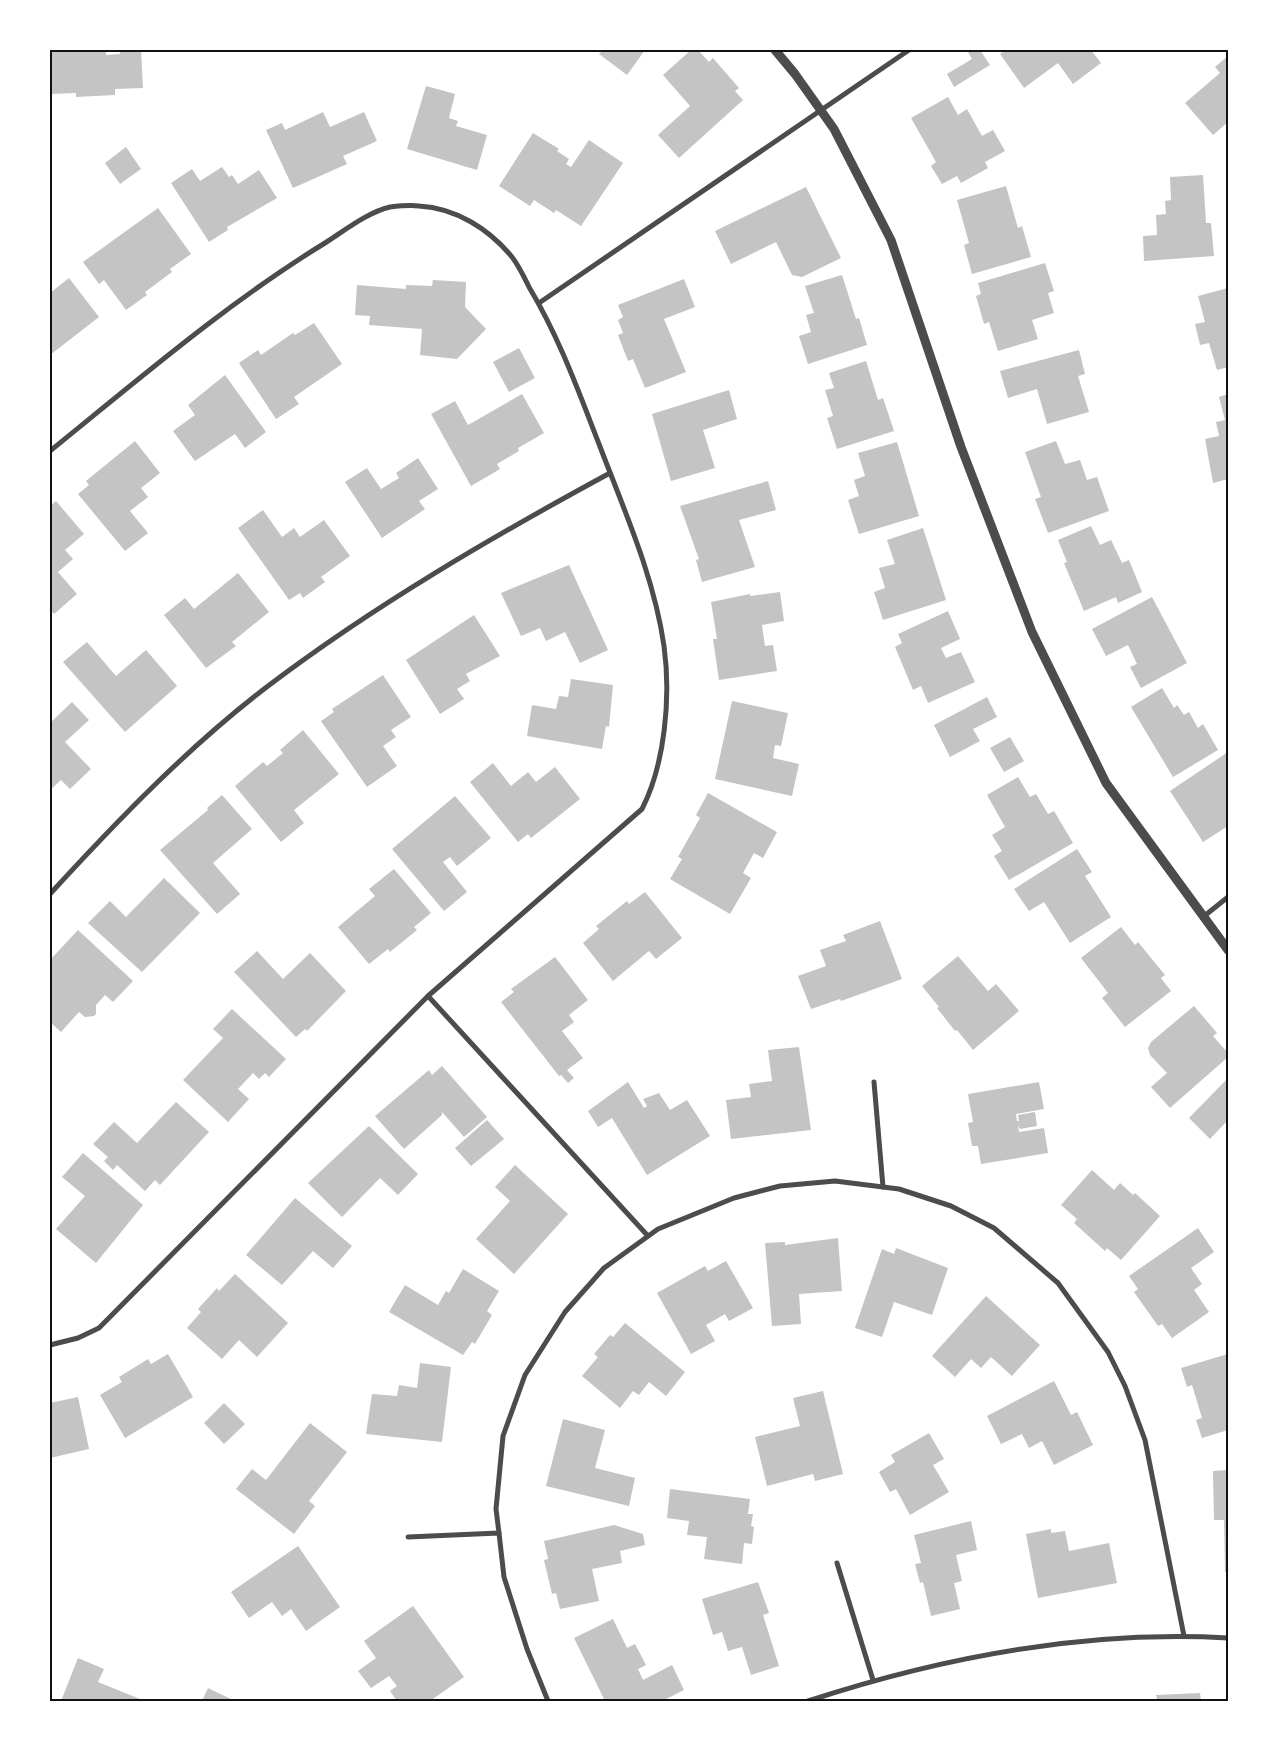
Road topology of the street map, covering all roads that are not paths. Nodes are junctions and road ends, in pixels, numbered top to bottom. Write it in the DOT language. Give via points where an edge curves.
graph roads {
  1 [pos="775,50"];
  2 [pos="909,50"];
  3 [pos="821,111"];
  4 [pos="539,303"];
  5 [pos="50,451"];
  6 [pos="610,473"];
  7 [pos="50,894"];
  8 [pos="1228,897"];
  9 [pos="1203,918"];
  10 [pos="1228,950"];
  11 [pos="428,996"];
  12 [pos="874,1082"];
  13 [pos="882,1187"];
  14 [pos="648,1236"];
  15 [pos="50,1345"];
  16 [pos="499,1533"];
  17 [pos="408,1537"];
  18 [pos="837,1563"];
  19 [pos="1184,1636"];
  20 [pos="1228,1638"];
  21 [pos="873,1680"];
  22 [pos="548,1701"];
  23 [pos="808,1701"];
  1 -- 3 [label="street"];
  2 -- 3 [label="street"];
  3 -- 4 [label="street"];
  3 -- 9 [label="street" via="834,129 891,240 962,446 1036,641 1106,783"];
  4 -- 5 [label="street" via="512,257 472,221 451,212 420,206 389,208 358,222 297,260 167,356"];
  4 -- 6 [label="street" via="564,353"];
  6 -- 7 [label="street" via="406,589 267,687 174,767"];
  6 -- 11 [label="street" via="651,582 664,648 666,697 654,786 642,809"];
  8 -- 9 [label="street"];
  9 -- 10 [label="street"];
  11 -- 14 [label="street"];
  11 -- 15 [label="street" via="99,1328 78,1338"];
  12 -- 13 [label="street"];
  13 -- 14 [label="street" via="835,1180 780,1186 734,1198"];
  13 -- 19 [label="street" via="899,1189 951,1206 994,1228 1058,1283 1108,1352 1145,1440"];
  14 -- 16 [label="street" via="604,1268 565,1312 525,1375 503,1436 496,1509"];
  16 -- 17 [label="street"];
  16 -- 22 [label="street" via="504,1577"];
  18 -- 21 [label="street"];
  19 -- 20 [label="street"];
  19 -- 21 [label="street" via="1102,1640 992,1654"];
  21 -- 23 [label="street"];
}
